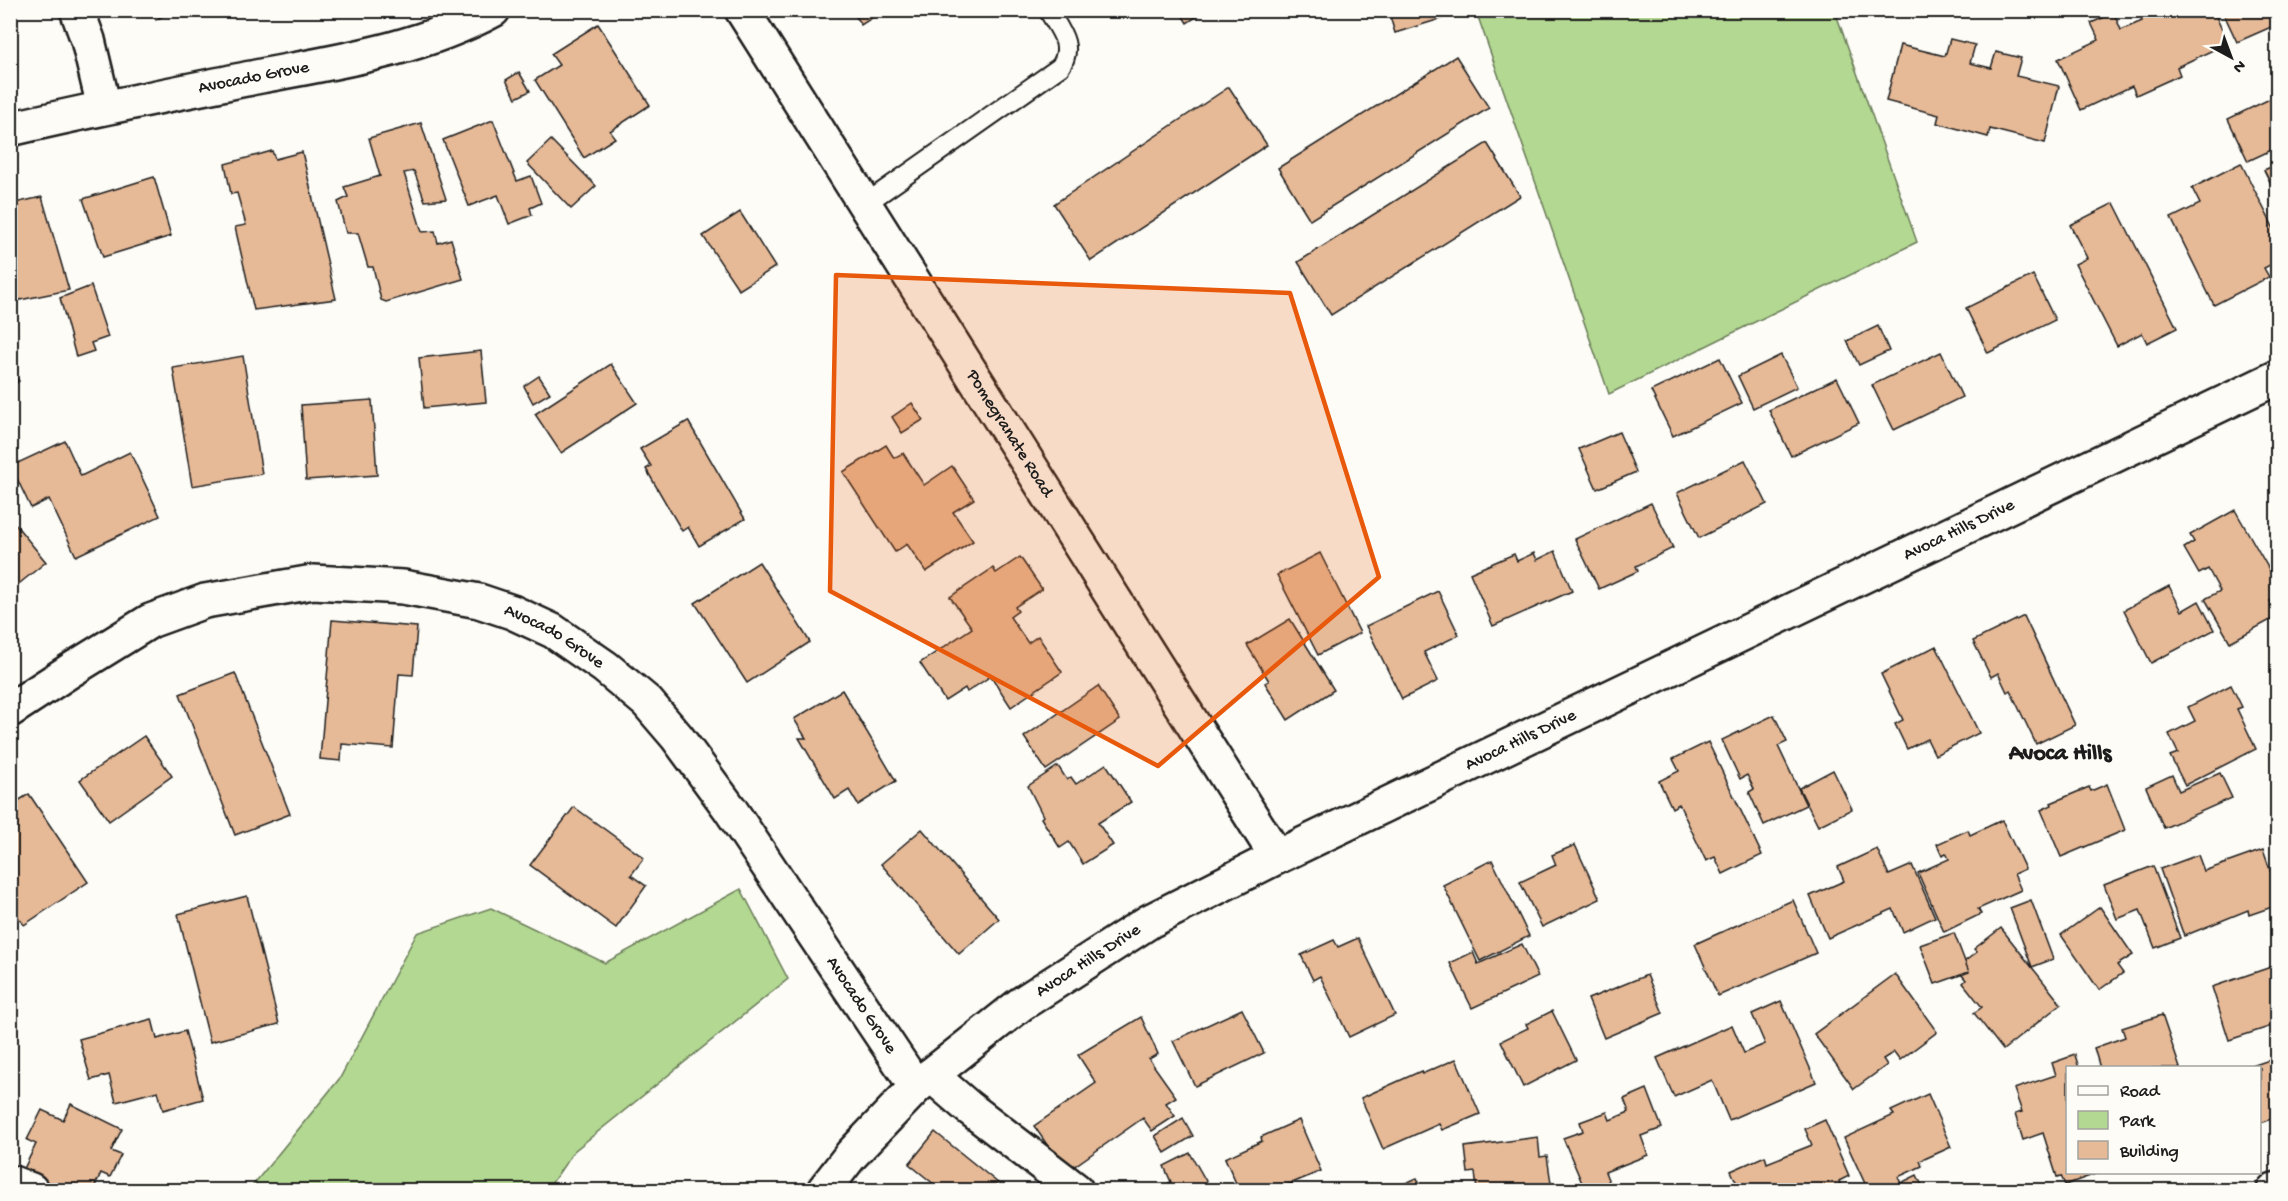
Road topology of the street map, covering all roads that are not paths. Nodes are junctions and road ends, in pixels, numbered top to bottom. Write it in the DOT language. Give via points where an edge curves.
graph roads {
  1 [pos="77,10"];
  2 [pos="493,10"];
  3 [pos="742,10"];
  4 [pos="1048,10"];
  5 [pos="104,107"];
  6 [pos="10,129"];
  7 [pos="864,204"];
  8 [pos="2277,377"];
  9 [pos="10,710"];
  10 [pos="1277,857"];
  11 [pos="924,1081"];
  12 [pos="10,1182"];
  13 [pos="1076,1190"];
  14 [pos="31,1191"];
  15 [pos="824,1191"];
  1 -- 5 [label="street"];
  2 -- 5 [label="street, Avocado Grove" via="442,35 376,54"];
  3 -- 7 [label="street, Pomegranate Road"];
  4 -- 7 [label="lane" via="1066,46 1066,59 1060,67"];
  5 -- 6 [label="street, Avocado Grove"];
  7 -- 10 [label="street, Pomegranate Road"];
  8 -- 10 [label="street, Avoca Hills Drive"];
  9 -- 11 [label="street, Avocado Grove" via="150,621 205,601 313,582 403,587 479,601 512,612 553,631 647,702 730,809"];
  10 -- 11 [label="street, Avoca Hills Drive" via="1150,921 1021,1005"];
  11 -- 13 [label="street, Avocado Grove" via="968,1107"];
  11 -- 15 [label="street, Avoca Hills Drive" via="851,1155"];
  12 -- 14 [label="street"];
}
